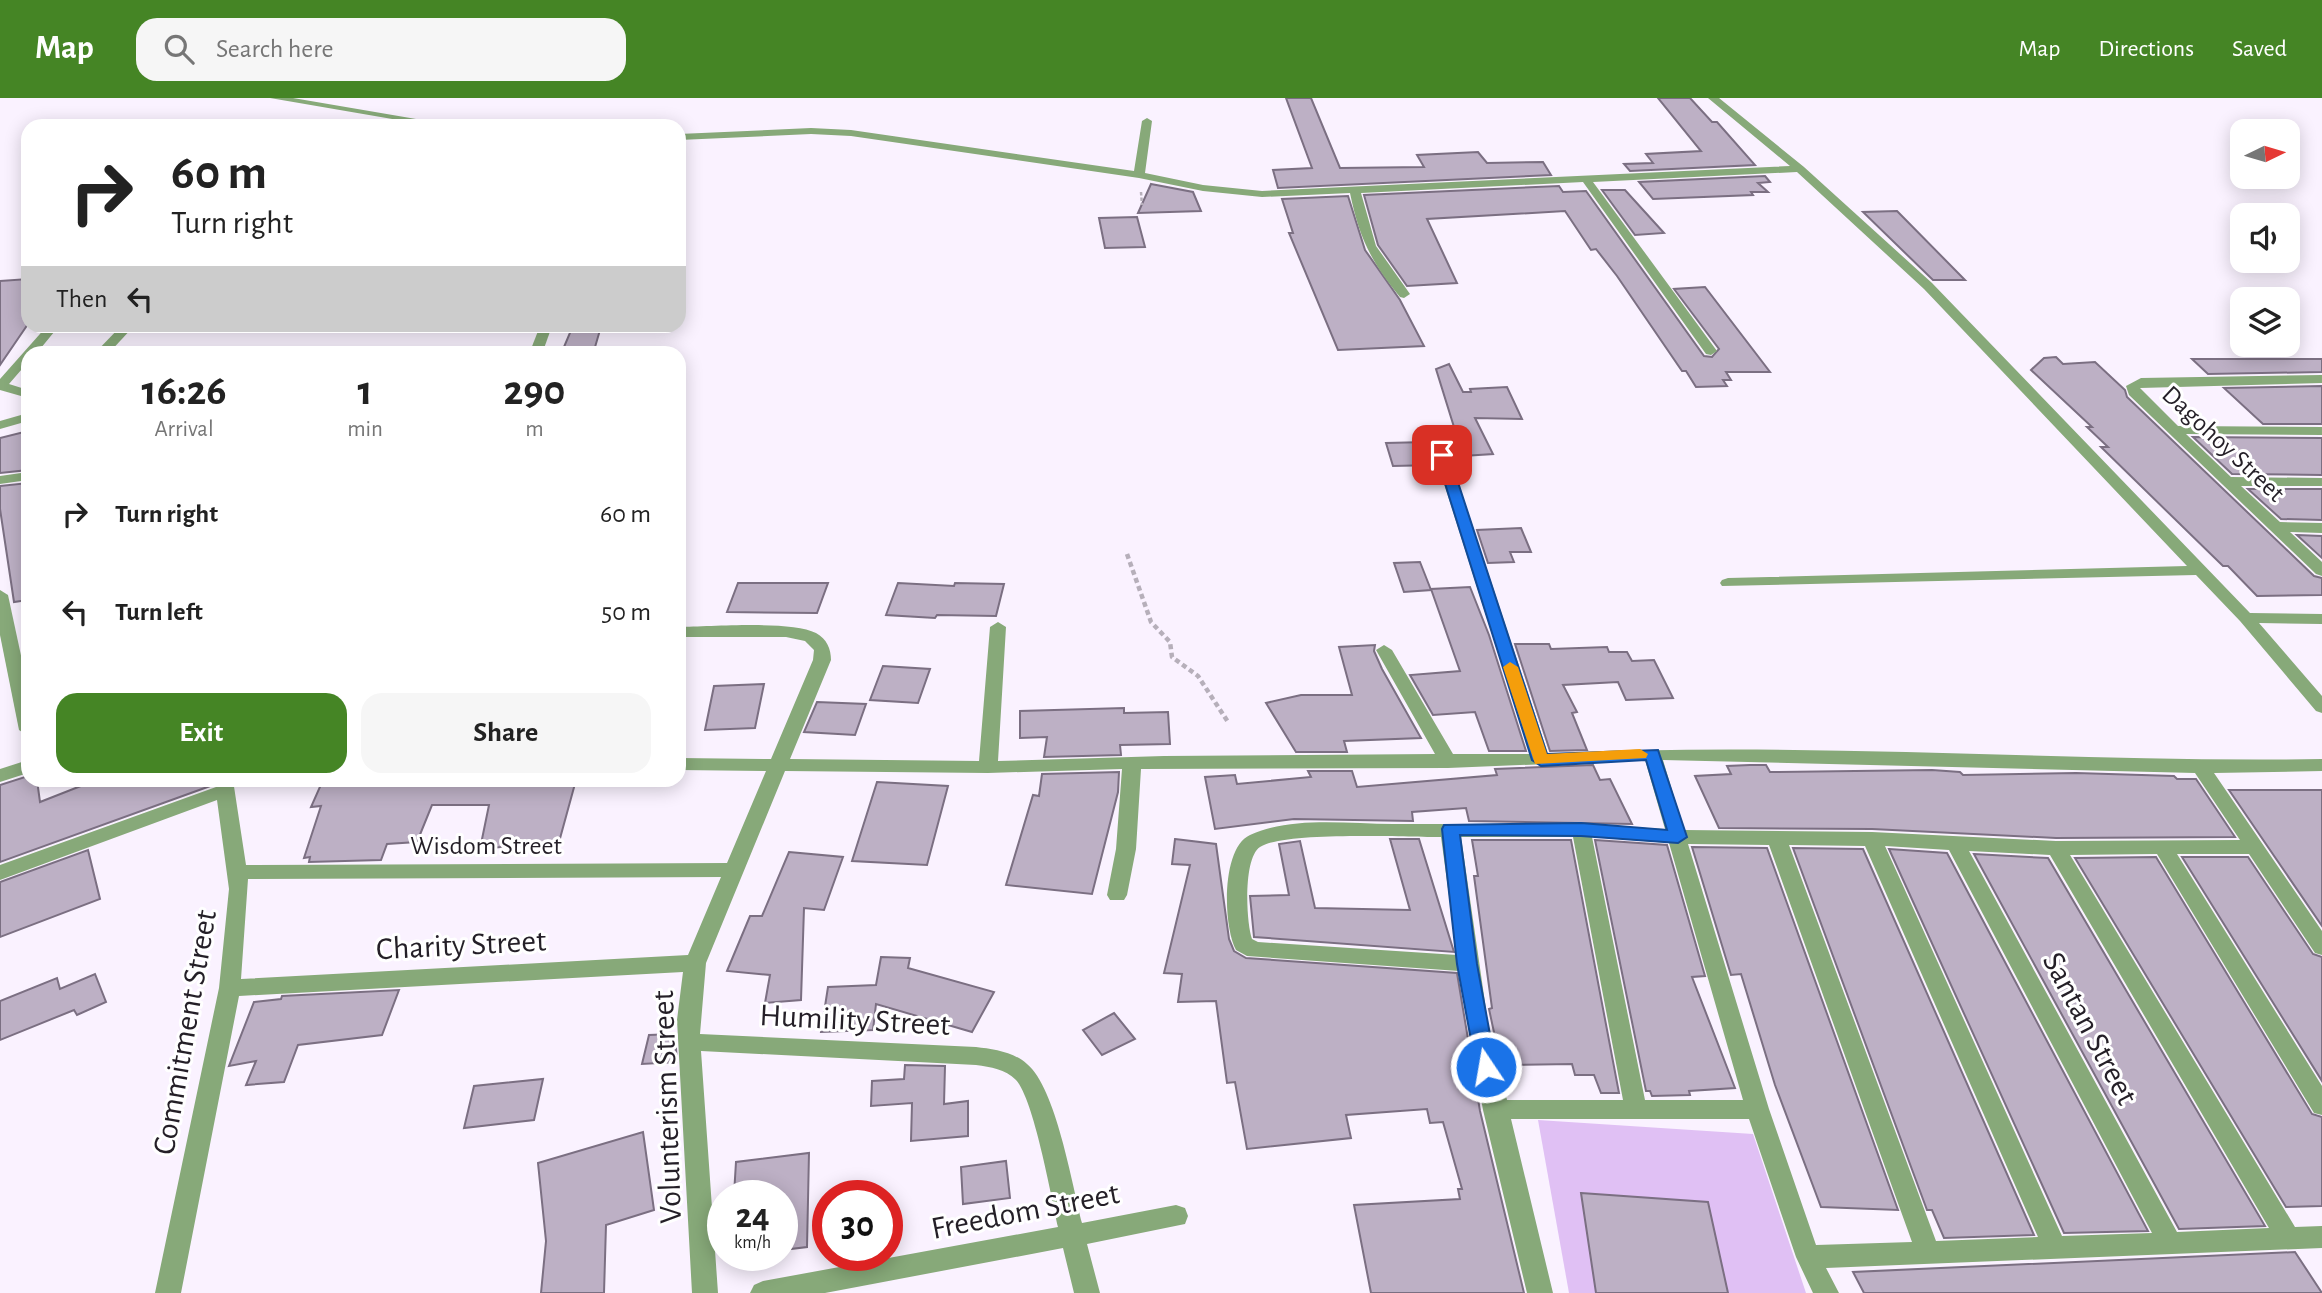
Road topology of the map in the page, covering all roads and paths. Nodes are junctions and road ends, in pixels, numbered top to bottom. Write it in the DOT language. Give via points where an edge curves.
graph roads {
  1 [pos="275,98"];
  2 [pos="1713,98"];
  3 [pos="408,119"];
  4 [pos="1147,121"];
  5 [pos="686,136"];
  6 [pos="1800,169"];
  7 [pos="1139,175"];
  8 [pos="1587,181"];
  9 [pos="1355,189"];
  10 [pos="1404,294"];
  11 [pos="121,333"];
  12 [pos="108,346"];
  13 [pos="1711,351"];
  14 [pos="21,362"];
  15 [pos="2322,379"];
  16 [pos="0,386"];
  17 [pos="21,392"];
  18 [pos="21,419"];
  19 [pos="0,425"];
  20 [pos="1434,430"];
  21 [pos="2174,430"];
  22 [pos="2322,431"];
  23 [pos="21,477"];
  24 [pos="0,481"];
  25 [pos="2228,481"];
  26 [pos="2322,482"];
  27 [pos="2278,527"];
  28 [pos="2322,528"];
  29 [pos="1128,554"];
  30 [pos="2201,570"];
  31 [pos="2322,571"];
  32 [pos="1728,583"];
  33 [pos="0,595"];
  34 [pos="2246,618"];
  35 [pos="2322,619"];
  36 [pos="998,627"];
  37 [pos="686,632"];
  38 [pos="1384,650"];
  39 [pos="21,696"];
  40 [pos="2322,708"];
  41 [pos="1228,723"];
  42 [pos="1652,754"];
  43 [pos="1541,760"];
  44 [pos="1448,762"];
  45 [pos="1132,763"];
  46 [pos="686,764"];
  47 [pos="2322,765"];
  48 [pos="778,767"];
  49 [pos="988,767"];
  50 [pos="21,768"];
  51 [pos="2200,768"];
  52 [pos="0,776"];
  53 [pos="221,787"];
  54 [pos="226,787"];
  55 [pos="1450,829"];
  56 [pos="1581,830"];
  57 [pos="1678,837"];
  58 [pos="1776,837"];
  59 [pos="1872,839"];
  60 [pos="1956,844"];
  61 [pos="2251,847"];
  62 [pos="2056,848"];
  63 [pos="2164,849"];
  64 [pos="733,870"];
  65 [pos="239,872"];
  66 [pos="0,873"];
  67 [pos="1117,895"];
  68 [pos="2322,947"];
  69 [pos="695,963"];
  70 [pos="1467,964"];
  71 [pos="230,988"];
  72 [pos="689,1042"];
  73 [pos="2322,1106"];
  74 [pos="1495,1110"];
  75 [pos="1636,1110"];
  76 [pos="1757,1110"];
  77 [pos="1176,1216"];
  78 [pos="1073,1235"];
  79 [pos="2322,1237"];
  80 [pos="2288,1238"];
  81 [pos="2170,1243"];
  82 [pos="2054,1248"];
  83 [pos="1928,1253"];
  84 [pos="1808,1257"];
  85 [pos="168,1293"];
  86 [pos="705,1293"];
  87 [pos="763,1293"];
  88 [pos="1087,1293"];
  89 [pos="1540,1293"];
  90 [pos="1826,1293"];
  1 -- 3 [label="street"];
  2 -- 6 [label="street"];
  4 -- 7 [label="street"];
  5 -- 7 [label="street" via="831,131"];
  6 -- 8 [label="street"];
  6 -- 30 [label="street" via="1927,286"];
  7 -- 9 [label="street" via="1237,192"];
  8 -- 9 [label="street"];
  8 -- 13 [label="street"];
  9 -- 10 [label="street" via="1365,239 1376,261"];
  11 -- 12 [label="street"];
  14 -- 16 [label="street"];
  15 -- 21 [label="street, Dagohoy Street" via="2141,382 2133,386"];
  16 -- 17 [label="street"];
  18 -- 19 [label="street"];
  20 -- 43 [label="street"];
  21 -- 22 [label="street"];
  21 -- 25 [label="street, Dagohoy Street"];
  23 -- 24 [label="street"];
  25 -- 26 [label="street"];
  25 -- 27 [label="street, Dagohoy Street"];
  27 -- 28 [label="street"];
  27 -- 31 [label="street, Dagohoy Street"];
  29 -- 41 [label="path" via="1151,622 1170,642 1172,657 1198,676"];
  30 -- 32 [label="street"];
  30 -- 34 [label="street"];
  33 -- 39 [label="street"];
  34 -- 35 [label="street"];
  34 -- 40 [label="street"];
  36 -- 49 [label="street"];
  37 -- 48 [label="street, Volunterism Street" via="786,632 819,642 822,660"];
  38 -- 44 [label="street"];
  42 -- 43 [label="street"];
  42 -- 51 [label="street"];
  42 -- 57 [label="street"];
  43 -- 44 [label="street"];
  44 -- 45 [label="street"];
  45 -- 49 [label="street"];
  45 -- 67 [label="street" via="1126,849"];
  46 -- 48 [label="street"];
  47 -- 51 [label="street"];
  48 -- 49 [label="street"];
  48 -- 64 [label="street, Volunterism Street"];
  50 -- 52 [label="street"];
  51 -- 61 [label="street"];
  53 -- 66 [label="street"];
  54 -- 65 [label="street, Commitment Street"];
  55 -- 56 [label="street"];
  55 -- 70 [label="street"];
  55 -- 70 [label="street" via="1296,831 1254,841 1239,868 1237,926 1243,944 1266,953"];
  56 -- 57 [label="street"];
  56 -- 75 [label="street"];
  57 -- 58 [label="street"];
  57 -- 76 [label="street"];
  58 -- 59 [label="street"];
  58 -- 83 [label="street"];
  59 -- 60 [label="street"];
  59 -- 82 [label="street"];
  60 -- 62 [label="street"];
  60 -- 81 [label="street, Santan Street"];
  61 -- 63 [label="street"];
  61 -- 68 [label="street"];
  62 -- 63 [label="street"];
  62 -- 80 [label="street"];
  63 -- 73 [label="street"];
  64 -- 65 [label="street, Wisdom Street"];
  64 -- 69 [label="street, Volunterism Street"];
  65 -- 71 [label="street, Commitment Street"];
  69 -- 71 [label="street, Charity Street"];
  69 -- 72 [label="street, Volunterism Street" via="689,993"];
  70 -- 74 [label="street"];
  71 -- 85 [label="street, Commitment Street"];
  72 -- 78 [label="street, Humility Street" via="976,1056 1016,1066 1031,1080 1040,1101"];
  72 -- 86 [label="street, Volunterism Street"];
  74 -- 75 [label="street"];
  74 -- 89 [label="street"];
  75 -- 76 [label="street"];
  76 -- 84 [label="street"];
  77 -- 78 [label="street, Freedom Street"];
  78 -- 87 [label="street, Freedom Street"];
  78 -- 88 [label="street"];
  79 -- 80 [label="street"];
  80 -- 81 [label="street"];
  81 -- 82 [label="street"];
  82 -- 83 [label="street"];
  83 -- 84 [label="street"];
  84 -- 90 [label="street"];
}
